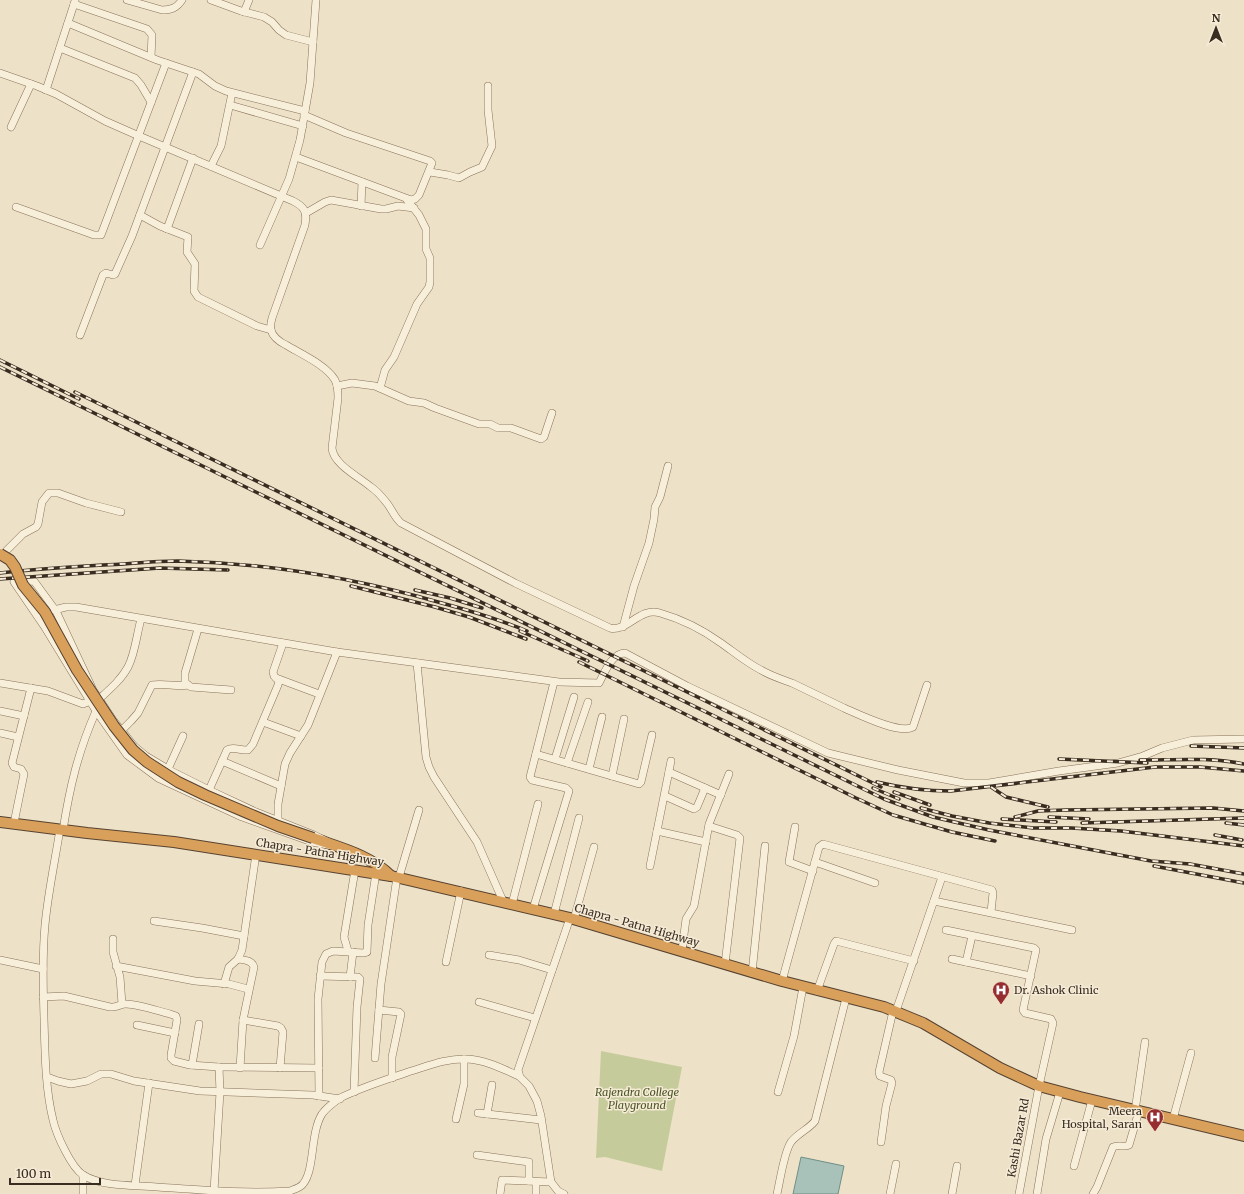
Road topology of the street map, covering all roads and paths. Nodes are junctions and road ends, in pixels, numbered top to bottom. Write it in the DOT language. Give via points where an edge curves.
graph roads {
  1 [pos="127,0"];
  2 [pos="182,0"];
  3 [pos="211,0"];
  4 [pos="249,0"];
  5 [pos="316,0"];
  6 [pos="75,2"];
  7 [pos="244,12"];
  8 [pos="68,23"];
  9 [pos="313,42"];
  10 [pos="60,48"];
  11 [pos="151,57"];
  12 [pos="166,63"];
  13 [pos="193,72"];
  14 [pos="0,73"];
  15 [pos="31,84"];
  16 [pos="488,86"];
  17 [pos="46,90"];
  18 [pos="232,93"];
  19 [pos="151,102"];
  20 [pos="230,105"];
  21 [pos="305,113"];
  22 [pos="303,126"];
  23 [pos="11,127"];
  24 [pos="138,136"];
  25 [pos="166,147"];
  26 [pos="296,157"];
  27 [pos="193,158"];
  28 [pos="211,166"];
  29 [pos="430,172"];
  30 [pos="362,182"];
  31 [pos="282,196"];
  32 [pos="407,200"];
  33 [pos="361,206"];
  34 [pos="16,207"];
  35 [pos="414,208"];
  36 [pos="306,213"];
  37 [pos="140,216"];
  38 [pos="167,229"];
  39 [pos="260,245"];
  40 [pos="271,330"];
  41 [pos="80,335"];
  42 [pos="337,386"];
  43 [pos="380,388"];
  44 [pos="552,413"];
  45 [pos="668,466"];
  46 [pos="121,512"];
  47 [pos="2,553"];
  48 [pos="15,579"];
  49 [pos="54,610"];
  50 [pos="141,619"];
  51 [pos="623,627"];
  52 [pos="198,629"];
  53 [pos="283,643"];
  54 [pos="337,652"];
  55 [pos="417,663"];
  56 [pos="276,678"];
  57 [pos="554,682"];
  58 [pos="0,683"];
  59 [pos="188,685"];
  60 [pos="927,685"];
  61 [pos="31,688"];
  62 [pos="231,690"];
  63 [pos="319,694"];
  64 [pos="574,697"];
  65 [pos="98,700"];
  66 [pos="90,701"];
  67 [pos="588,702"];
  68 [pos="0,711"];
  69 [pos="96,711"];
  70 [pos="24,716"];
  71 [pos="602,717"];
  72 [pos="624,719"];
  73 [pos="263,722"];
  74 [pos="121,731"];
  75 [pos="0,733"];
  76 [pos="652,735"];
  77 [pos="183,736"];
  78 [pos="301,736"];
  79 [pos="18,737"];
  80 [pos="1244,739"];
  81 [pos="536,754"];
  82 [pos="555,759"];
  83 [pos="222,761"];
  84 [pos="672,762"];
  85 [pos="567,763"];
  86 [pos="168,769"];
  87 [pos="589,769"];
  88 [pos="669,772"];
  89 [pos="730,774"];
  90 [pos="612,776"];
  91 [pos="281,786"];
  92 [pos="704,788"];
  93 [pos="209,790"];
  94 [pos="721,795"];
  95 [pos="665,796"];
  96 [pos="538,804"];
  97 [pos="419,810"];
  98 [pos="579,818"];
  99 [pos="278,821"];
  100 [pos="0,822"];
  101 [pos="14,824"];
  102 [pos="709,826"];
  103 [pos="795,827"];
  104 [pos="62,829"];
  105 [pos="657,832"];
  106 [pos="706,842"];
  107 [pos="765,846"];
  108 [pos="338,847"];
  109 [pos="594,847"];
  110 [pos="256,854"];
  111 [pos="815,862"];
  112 [pos="650,866"];
  113 [pos="355,870"];
  114 [pos="813,871"];
  115 [pos="376,873"];
  116 [pos="396,877"];
  117 [pos="942,877"];
  118 [pos="874,883"];
  119 [pos="461,891"];
  120 [pos="934,901"];
  121 [pos="508,902"];
  122 [pos="533,909"];
  123 [pos="991,912"];
  124 [pos="554,914"];
  125 [pos="572,918"];
  126 [pos="154,921"];
  127 [pos="946,930"];
  128 [pos="1072,930"];
  129 [pos="244,936"];
  130 [pos="972,936"];
  131 [pos="114,939"];
  132 [pos="682,950"];
  133 [pos="350,952"];
  134 [pos="489,955"];
  135 [pos="238,959"];
  136 [pos="952,959"];
  137 [pos="0,960"];
  138 [pos="914,961"];
  139 [pos="446,962"];
  140 [pos="966,962"];
  141 [pos="725,964"];
  142 [pos="116,966"];
  143 [pos="43,969"];
  144 [pos="552,970"];
  145 [pos="752,973"];
  146 [pos="320,976"];
  147 [pos="1031,976"];
  148 [pos="350,977"];
  149 [pos="782,981"];
  150 [pos="224,984"];
  151 [pos="803,987"];
  152 [pos="248,989"];
  153 [pos="817,991"];
  154 [pos="43,997"];
  155 [pos="846,998"];
  156 [pos="479,1002"];
  157 [pos="122,1004"];
  158 [pos="379,1010"];
  159 [pos="895,1011"];
  160 [pos="535,1018"];
  161 [pos="243,1020"];
  162 [pos="199,1024"];
  163 [pos="137,1025"];
  164 [pos="175,1033"];
  165 [pos="1145,1042"];
  166 [pos="1191,1053"];
  167 [pos="375,1058"];
  168 [pos="464,1059"];
  169 [pos="192,1065"];
  170 [pos="219,1067"];
  171 [pos="240,1068"];
  172 [pos="280,1068"];
  173 [pos="319,1068"];
  174 [pos="519,1076"];
  175 [pos="47,1077"];
  176 [pos="392,1078"];
  177 [pos="149,1083"];
  178 [pos="492,1085"];
  179 [pos="1039,1086"];
  180 [pos="220,1092"];
  181 [pos="354,1092"];
  182 [pos="778,1092"];
  183 [pos="1060,1092"];
  184 [pos="319,1096"];
  185 [pos="340,1099"];
  186 [pos="1092,1100"];
  187 [pos="1137,1111"];
  188 [pos="478,1113"];
  189 [pos="487,1114"];
  190 [pos="456,1119"];
  191 [pos="1173,1119"];
  192 [pos="541,1120"];
  193 [pos="1244,1136"];
  194 [pos="881,1142"];
  195 [pos="477,1155"];
  196 [pos="896,1164"];
  197 [pos="957,1166"];
  198 [pos="1074,1166"];
  199 [pos="83,1175"];
  200 [pos="533,1181"];
  201 [pos="551,1182"];
  202 [pos="135,1185"];
  203 [pos="302,1190"];
  204 [pos="214,1191"];
  205 [pos="222,1192"];
  206 [pos="83,1194"];
  207 [pos="500,1194"];
  208 [pos="536,1194"];
  209 [pos="564,1194"];
  210 [pos="777,1194"];
  211 [pos="890,1194"];
  212 [pos="952,1194"];
  213 [pos="1019,1194"];
  214 [pos="1038,1194"];
  215 [pos="1093,1194"];
  1 -- 2 [label="street" via="162,10 176,7"];
  3 -- 7 [label="street"];
  4 -- 7 [label="street"];
  5 -- 9 [label="street"];
  6 -- 8 [label="street"];
  6 -- 11 [label="street" via="147,29 152,35"];
  7 -- 9 [label="street" via="268,19 286,35"];
  8 -- 10 [label="street"];
  8 -- 11 [label="street"];
  9 -- 21 [label="street"];
  10 -- 17 [label="street"];
  10 -- 19 [label="street" via="135,78"];
  11 -- 12 [label="street"];
  12 -- 13 [label="street"];
  12 -- 19 [label="street"];
  13 -- 18 [label="street" via="220,89"];
  13 -- 25 [label="street"];
  14 -- 15 [label="street"];
  15 -- 17 [label="street"];
  15 -- 23 [label="street"];
  16 -- 29 [label="street" via="492,143 483,166 459,178"];
  17 -- 24 [label="street"];
  18 -- 20 [label="street"];
  18 -- 21 [label="street"];
  19 -- 24 [label="street"];
  20 -- 22 [label="street"];
  20 -- 28 [label="street" via="221,146"];
  21 -- 22 [label="street"];
  21 -- 29 [label="street" via="346,134 431,161"];
  22 -- 26 [label="street"];
  24 -- 25 [label="street"];
  24 -- 34 [label="street" via="99,236"];
  25 -- 27 [label="street"];
  25 -- 37 [label="street"];
  26 -- 30 [label="street"];
  26 -- 31 [label="street"];
  27 -- 28 [label="street"];
  27 -- 38 [label="street"];
  28 -- 31 [label="street"];
  29 -- 32 [label="street" via="419,195 415,199"];
  30 -- 32 [label="street"];
  30 -- 33 [label="street"];
  31 -- 36 [label="street" via="300,204"];
  31 -- 39 [label="street"];
  32 -- 35 [label="street"];
  33 -- 35 [label="street" via="384,209 398,206"];
  33 -- 36 [label="street" via="331,200"];
  35 -- 43 [label="street" via="426,229 426,249 430,258 429,285 417,304"];
  36 -- 40 [label="street" via="305,225 272,318"];
  37 -- 38 [label="street"];
  37 -- 41 [label="street" via="115,274 103,275"];
  38 -- 40 [label="street" via="188,237 187,252 196,264 196,295 257,326"];
  40 -- 42 [label="street" via="280,342 332,375"];
  42 -- 43 [label="street" via="352,383"];
  42 -- 51 [label="street" via="333,456 380,495 397,520 465,557 607,627"];
  43 -- 44 [label="street" via="409,401 424,403 479,424 511,428 541,439"];
  45 -- 51 [label="street" via="656,506 649,543"];
  46 -- 47 [label="street" via="58,493 50,493 42,502 36,527 23,534"];
  47 -- 48 [label="street" via="14,558 22,574"];
  47 -- 108 [label="highway, bridge" via="15,566 23,585 45,612 77,670 132,750 174,779 205,795 278,826"];
  48 -- 49 [label="street" via="34,580"];
  48 -- 66 [label="street" via="14,582"];
  49 -- 50 [label="street" via="76,607"];
  49 -- 65 [label="street"];
  50 -- 52 [label="street"];
  50 -- 65 [label="street" via="128,668"];
  51 -- 60 [label="street" via="640,616 660,613 719,641 759,670 863,716 901,728 913,727"];
  52 -- 53 [label="street"];
  52 -- 59 [label="street" via="185,673 185,682"];
  53 -- 54 [label="street"];
  53 -- 56 [label="street" via="273,672"];
  54 -- 55 [label="street"];
  54 -- 63 [label="street"];
  55 -- 57 [label="street"];
  55 -- 121 [label="street" via="429,767 477,842"];
  56 -- 63 [label="street"];
  56 -- 73 [label="street" via="278,685"];
  57 -- 80 [label="street" via="599,683 611,661 619,654 628,653 687,686 828,753 972,784 1118,764 1193,740"];
  57 -- 81 [label="street"];
  58 -- 61 [label="street"];
  59 -- 62 [label="street" via="196,688"];
  59 -- 74 [label="street" via="152,685 138,713"];
  61 -- 66 [label="street" via="83,704"];
  61 -- 70 [label="street"];
  63 -- 78 [label="street" via="308,725"];
  64 -- 82 [label="street"];
  65 -- 74 [label="street"];
  66 -- 69 [label="street"];
  67 -- 85 [label="street"];
  68 -- 70 [label="street"];
  69 -- 104 [label="street" via="79,755"];
  69 -- 108 [label="street" via="127,755 158,778 215,806 261,824 312,842"];
  70 -- 79 [label="street"];
  71 -- 87 [label="street"];
  72 -- 90 [label="street"];
  73 -- 78 [label="street"];
  73 -- 83 [label="street" via="251,748 243,751 228,749"];
  74 -- 86 [label="street" via="146,756"];
  75 -- 79 [label="street"];
  76 -- 90 [label="street" via="641,783"];
  77 -- 86 [label="street"];
  78 -- 91 [label="street" via="288,757"];
  79 -- 101 [label="street" via="12,765 21,769 24,774"];
  81 -- 82 [label="street"];
  81 -- 122 [label="street" via="531,779 569,791"];
  82 -- 85 [label="street"];
  83 -- 91 [label="street"];
  83 -- 93 [label="street"];
  84 -- 88 [label="street"];
  85 -- 87 [label="street"];
  86 -- 93 [label="street"];
  87 -- 90 [label="street"];
  88 -- 92 [label="street"];
  88 -- 95 [label="street"];
  89 -- 94 [label="street"];
  91 -- 99 [label="street"];
  92 -- 94 [label="street"];
  92 -- 95 [label="street" via="694,809"];
  93 -- 99 [label="street"];
  94 -- 102 [label="street"];
  95 -- 105 [label="street"];
  96 -- 121 [label="street"];
  97 -- 116 [label="street"];
  98 -- 124 [label="street"];
  99 -- 108 [label="street"];
  100 -- 101 [label="highway, Chapra - Patna Highway"];
  101 -- 104 [label="highway, Chapra - Patna Highway"];
  102 -- 106 [label="street"];
  102 -- 141 [label="street" via="740,838"];
  103 -- 114 [label="street" via="790,862"];
  104 -- 110 [label="highway, Chapra - Patna Highway"];
  104 -- 143 [label="street" via="45,926"];
  105 -- 106 [label="street"];
  105 -- 112 [label="street"];
  106 -- 132 [label="street" via="693,908 686,919"];
  107 -- 145 [label="street"];
  108 -- 116 [label="highway" via="366,857"];
  109 -- 125 [label="street"];
  110 -- 113 [label="highway, Chapra - Patna Highway"];
  110 -- 129 [label="street"];
  111 -- 114 [label="street"];
  111 -- 117 [label="street" via="820,846 826,844"];
  111 -- 118 [label="street"];
  113 -- 115 [label="highway, Chapra - Patna Highway"];
  113 -- 133 [label="street" via="344,937"];
  114 -- 149 [label="street"];
  115 -- 116 [label="highway, Chapra - Patna Highway"];
  115 -- 133 [label="street" via="367,951"];
  116 -- 119 [label="highway, Chapra - Patna Highway"];
  116 -- 158 [label="street"];
  117 -- 120 [label="street"];
  117 -- 123 [label="street" via="992,890 994,893"];
  119 -- 121 [label="highway, Chapra - Patna Highway"];
  119 -- 139 [label="street"];
  120 -- 123 [label="street"];
  120 -- 138 [label="street"];
  121 -- 122 [label="highway, Chapra - Patna Highway"];
  122 -- 124 [label="highway, Chapra - Patna Highway"];
  123 -- 128 [label="street"];
  124 -- 125 [label="highway, Chapra - Patna Highway"];
  125 -- 132 [label="highway, Chapra - Patna Highway"];
  125 -- 144 [label="street"];
  126 -- 129 [label="street"];
  127 -- 130 [label="street"];
  129 -- 135 [label="street"];
  130 -- 140 [label="street"];
  130 -- 147 [label="street" via="1036,949"];
  131 -- 142 [label="street"];
  132 -- 141 [label="highway, Chapra - Patna Highway"];
  133 -- 146 [label="street" via="333,951 326,954"];
  133 -- 148 [label="street"];
  134 -- 144 [label="street" via="519,960"];
  135 -- 150 [label="street" via="229,967"];
  135 -- 152 [label="street" via="253,963"];
  136 -- 140 [label="street"];
  137 -- 143 [label="street"];
  138 -- 153 [label="street" via="836,942"];
  138 -- 159 [label="street"];
  140 -- 147 [label="street"];
  141 -- 145 [label="highway, Chapra - Patna Highway"];
  142 -- 150 [label="street"];
  142 -- 157 [label="street" via="120,977"];
  143 -- 154 [label="street"];
  144 -- 160 [label="street"];
  145 -- 149 [label="highway, Chapra - Patna Highway"];
  146 -- 148 [label="street"];
  146 -- 173 [label="street"];
  147 -- 179 [label="street, Kashi Bazar Rd" via="1023,1010 1025,1013 1051,1019 1053,1022"];
  148 -- 181 [label="street" via="360,979"];
  149 -- 151 [label="highway, Chapra - Patna Highway"];
  150 -- 152 [label="street"];
  151 -- 153 [label="highway, Chapra - Patna Highway"];
  151 -- 182 [label="street" via="794,1036"];
  152 -- 161 [label="street"];
  153 -- 155 [label="highway, Chapra - Patna Highway"];
  154 -- 157 [label="street" via="64,996 110,1008"];
  154 -- 175 [label="street"];
  155 -- 159 [label="highway, Chapra - Patna Highway"];
  155 -- 210 [label="street" via="815,1121 790,1145"];
  156 -- 160 [label="street"];
  157 -- 164 [label="street" via="176,1016"];
  158 -- 167 [label="street"];
  158 -- 176 [label="street" via="401,1014 392,1056"];
  159 -- 179 [label="highway, Chapra - Patna Highway" via="923,1023 1000,1068"];
  159 -- 194 [label="street" via="879,1072 880,1076 891,1080 892,1083"];
  160 -- 174 [label="street" via="518,1065"];
  161 -- 171 [label="street"];
  161 -- 172 [label="street" via="281,1028 283,1032"];
  162 -- 169 [label="street"];
  163 -- 164 [label="street"];
  164 -- 169 [label="street" via="171,1058 177,1063"];
  165 -- 187 [label="street"];
  166 -- 191 [label="street"];
  168 -- 174 [label="street" via="487,1062"];
  168 -- 176 [label="street" via="436,1063"];
  168 -- 190 [label="street" via="464,1084"];
  169 -- 170 [label="street"];
  170 -- 171 [label="street"];
  170 -- 180 [label="street"];
  171 -- 172 [label="street"];
  172 -- 173 [label="street"];
  173 -- 184 [label="street"];
  174 -- 192 [label="street" via="534,1094"];
  175 -- 177 [label="street" via="71,1084 105,1074"];
  175 -- 199 [label="street" via="57,1132 76,1169"];
  176 -- 181 [label="street"];
  177 -- 180 [label="street"];
  177 -- 202 [label="street"];
  178 -- 189 [label="street"];
  179 -- 183 [label="highway, Chapra - Patna Highway"];
  179 -- 213 [label="street, Kashi Bazar Rd"];
  180 -- 184 [label="street"];
  180 -- 204 [label="street"];
  181 -- 185 [label="street"];
  183 -- 186 [label="highway, Chapra - Patna Highway"];
  183 -- 214 [label="street" via="1046,1139"];
  184 -- 185 [label="street"];
  185 -- 203 [label="street" via="328,1106 318,1122 309,1170"];
  186 -- 187 [label="highway, Chapra - Patna Highway"];
  186 -- 198 [label="street"];
  187 -- 191 [label="highway, Chapra - Patna Highway"];
  187 -- 215 [label="street" via="1129,1145 1113,1147"];
  188 -- 189 [label="street"];
  189 -- 192 [label="street"];
  191 -- 193 [label="highway, Chapra - Patna Highway"];
  192 -- 201 [label="street"];
  195 -- 200 [label="street" via="528,1162"];
  196 -- 211 [label="street"];
  197 -- 212 [label="street"];
  199 -- 202 [label="street" via="101,1182"];
  199 -- 206 [label="street"];
  200 -- 201 [label="street"];
  200 -- 207 [label="street" via="502,1180"];
  200 -- 208 [label="street"];
  201 -- 209 [label="street"];
  202 -- 204 [label="street"];
  203 -- 205 [label="street"];
  204 -- 205 [label="street"];
}
